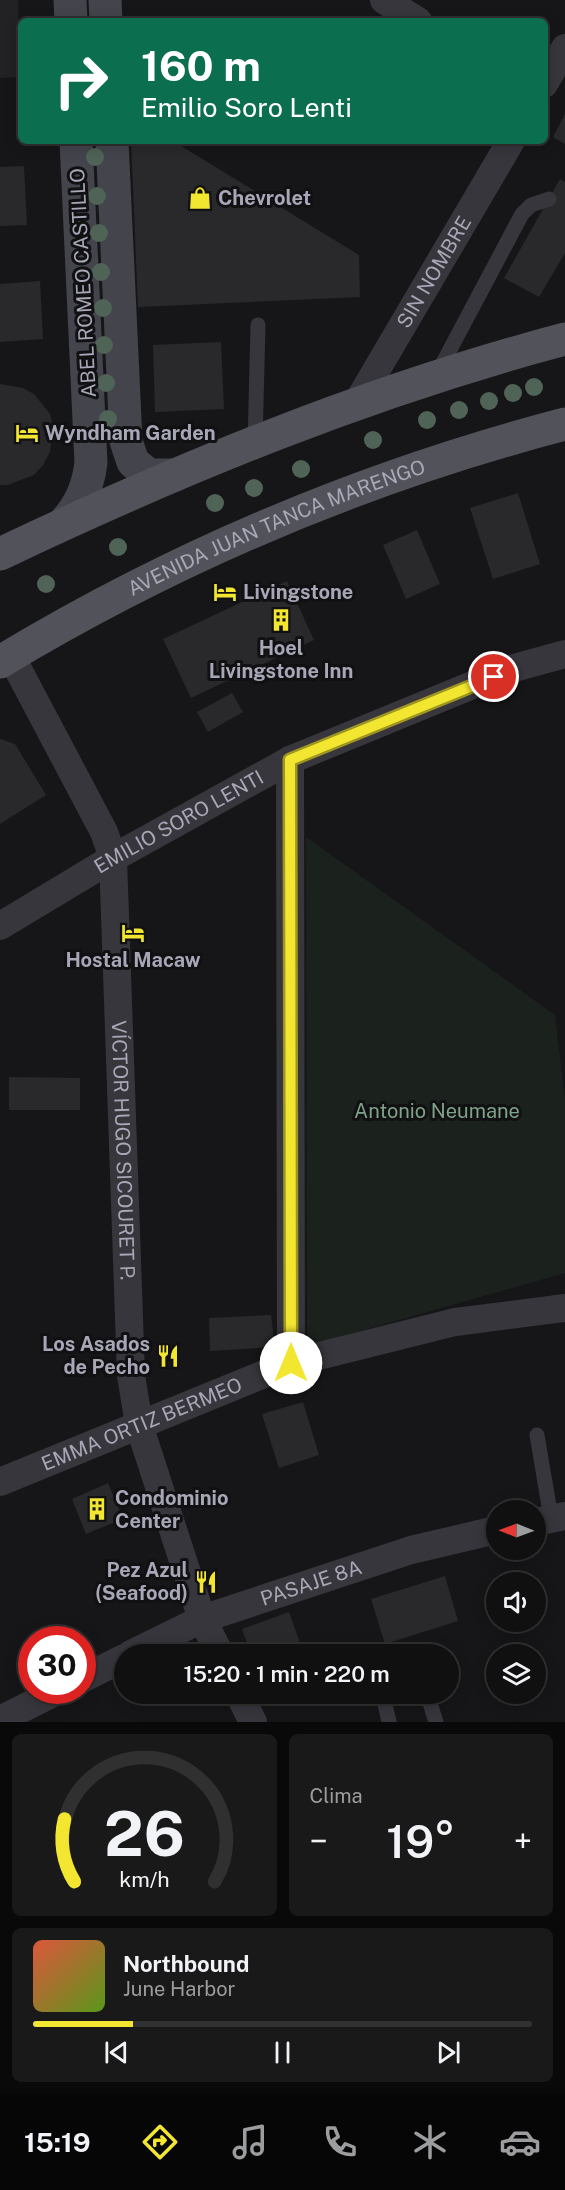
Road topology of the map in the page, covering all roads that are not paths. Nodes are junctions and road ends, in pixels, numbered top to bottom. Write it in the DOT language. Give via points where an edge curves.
graph roads {
  1 [pos="70,0"];
  2 [pos="105,0"];
  3 [pos="71,18"];
  4 [pos="106,18"];
  5 [pos="565,48"];
  6 [pos="548,77"];
  7 [pos="76,144"];
  8 [pos="112,144"];
  9 [pos="509,144"];
  10 [pos="549,199"];
  11 [pos="258,325"];
  12 [pos="565,339"];
  13 [pos="435,377"];
  14 [pos="357,403"];
  15 [pos="565,424"];
  16 [pos="255,444"];
  17 [pos="175,475"];
  18 [pos="63,524"];
  19 [pos="0,554"];
  20 [pos="565,654"];
  21 [pos="5,659"];
  22 [pos="290,760"];
  23 [pos="112,858"];
  24 [pos="0,926"];
  25 [pos="565,1308"];
  26 [pos="291,1363"];
  27 [pos="139,1425"];
  28 [pos="537,1435"];
  29 [pos="0,1482"];
  30 [pos="556,1521"];
  31 [pos="486,1532"];
  32 [pos="202,1619"];
  33 [pos="151,1644"];
  34 [pos="215,1644"];
  35 [pos="114,1663"];
  36 [pos="96,1672"];
  37 [pos="31,1704"];
  38 [pos="244,1704"];
  39 [pos="385,1704"];
  40 [pos="430,1704"];
  41 [pos="0,1720"];
  42 [pos="253,1722"];
  43 [pos="389,1722"];
  44 [pos="436,1722"];
  1 -- 3 [label="street"];
  2 -- 4 [label="street"];
  5 -- 6 [label="street"];
  7 -- 18 [label="street, ABEL ROMEO CASTILLO" via="91,462 83,496"];
  8 -- 17 [label="street, ABEL ROMEO CASTILLO" via="126,441 133,462 149,475"];
  9 -- 14 [label="street, SIN NOMBRE"];
  10 -- 13 [label="lane" via="531,205 522,214"];
  11 -- 16 [label="lane"];
  12 -- 13 [label="main road"];
  13 -- 14 [label="main road"];
  14 -- 16 [label="main road"];
  15 -- 21 [label="main road, AVENIDA JUAN TANCA MARENGO" via="361,487 206,550"];
  16 -- 17 [label="main road"];
  17 -- 18 [label="main road"];
  18 -- 19 [label="main road"];
  20 -- 22 [label="street, EMILIO SORO LENTI" via="514,668"];
  21 -- 23 [label="street, VÍCTOR HUGO SICOURET P." via="104,832"];
  22 -- 23 [label="street, EMILIO SORO LENTI"];
  22 -- 26 [label="street"];
  23 -- 24 [label="street, EMILIO SORO LENTI"];
  23 -- 27 [label="street, VÍCTOR HUGO SICOURET P." via="131,1375"];
  25 -- 26 [label="street, EMMA ORTIZ BERMEO" via="455,1322"];
  26 -- 27 [label="street, EMMA ORTIZ BERMEO"];
  27 -- 29 [label="street, EMMA ORTIZ BERMEO"];
  27 -- 32 [label="street, VÍCTOR HUGO SICOURET P."];
  28 -- 30 [label="lane"];
  31 -- 32 [label="street, PASAJE 8A" via="411,1550"];
  32 -- 33 [label="street, PASAJE 8A"];
  32 -- 34 [label="street, VÍCTOR HUGO SICOURET P."];
  35 -- 36 [label="street"];
  37 -- 41 [label="street"];
  38 -- 42 [label="street"];
  39 -- 43 [label="lane"];
  40 -- 44 [label="lane"];
}
